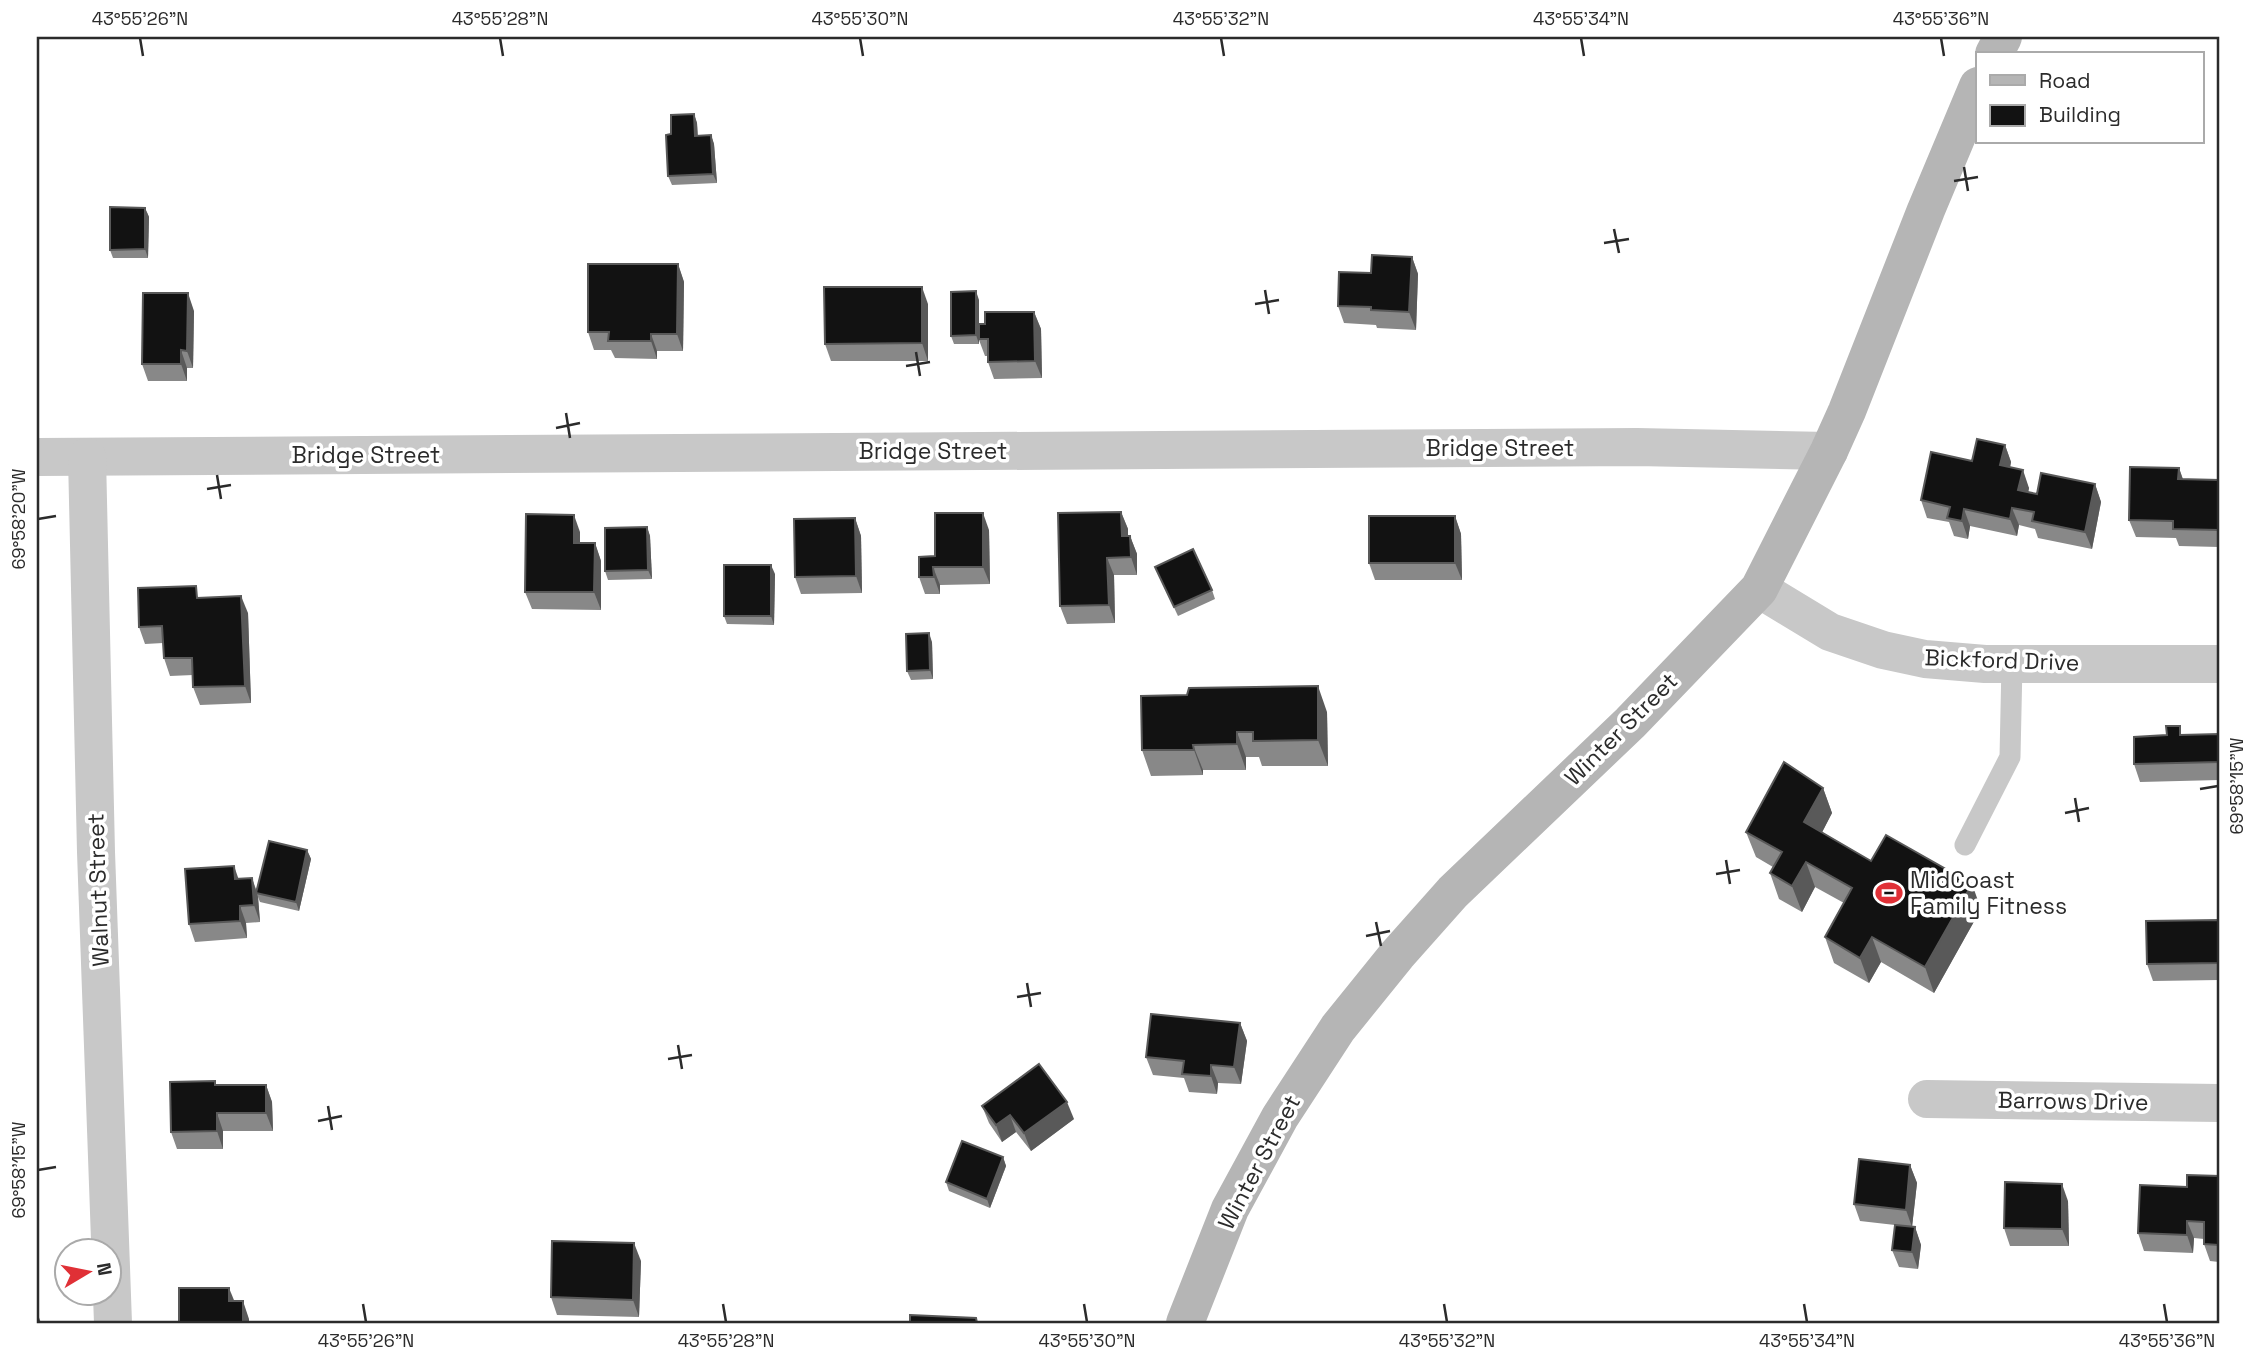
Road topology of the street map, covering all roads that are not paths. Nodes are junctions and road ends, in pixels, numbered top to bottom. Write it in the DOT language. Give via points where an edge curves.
graph roads {
  1 [pos="1976,91"];
  2 [pos="1829,451"];
  3 [pos="37,457"];
  4 [pos="87,457"];
  5 [pos="1759,589"];
  6 [pos="2012,664"];
  7 [pos="2219,664"];
  8 [pos="1965,845"];
  9 [pos="1927,1099"];
  10 [pos="2219,1103"];
  11 [pos="113,1323"];
  12 [pos="1185,1323"];
  1 -- 2 [label="street, Winter Street"];
  2 -- 4 [label="street, Bridge Street" via="1623,447"];
  2 -- 5 [label="street, Winter Street"];
  3 -- 4 [label="street, Bridge Street"];
  4 -- 11 [label="street, Walnut Street"];
  5 -- 6 [label="street, Bickford Drive" via="1830,632 1882,650 1925,659"];
  5 -- 12 [label="street, Winter Street" via="1630,723 1453,892 1338,1028 1280,1117 1230,1209"];
  6 -- 7 [label="street, Bickford Drive"];
  6 -- 8 [label="lane" via="2010,757"];
  9 -- 10 [label="street, Barrows Drive"];
}
